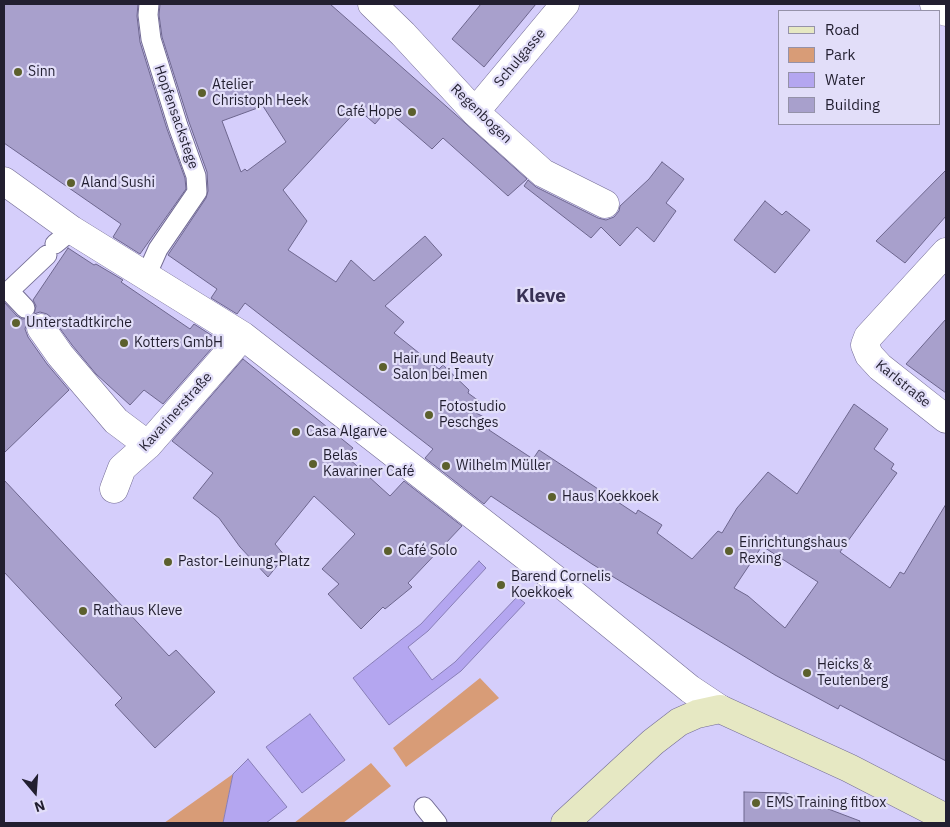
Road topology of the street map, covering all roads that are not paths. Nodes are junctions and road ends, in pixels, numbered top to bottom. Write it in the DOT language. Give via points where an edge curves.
graph roads {
  1 [pos="149,4"];
  2 [pos="372,4"];
  3 [pos="566,4"];
  4 [pos="934,4"];
  5 [pos="946,12"];
  6 [pos="475,112"];
  7 [pos="7,190"];
  8 [pos="605,204"];
  9 [pos="58,243"];
  10 [pos="946,252"];
  11 [pos="146,276"];
  12 [pos="7,288"];
  13 [pos="33,318"];
  14 [pos="243,336"];
  15 [pos="946,419"];
  16 [pos="148,445"];
  17 [pos="114,489"];
  18 [pos="720,709"];
  19 [pos="424,807"];
  20 [pos="946,818"];
  21 [pos="437,823"];
  22 [pos="565,823"];
  1 -- 11 [label="lane, Hopfensackstege" via="151,39 196,176 197,192 158,249"];
  2 -- 6 [label="street, Regenbogen"];
  3 -- 6 [label="street, Schulgasse"];
  4 -- 5 [label="street"];
  6 -- 8 [label="street, Regenbogen" via="543,173"];
  7 -- 9 [label="street"];
  9 -- 11 [label="street"];
  9 -- 12 [label="lane"];
  10 -- 15 [label="street, Karlstraße" via="868,336 866,345 869,355 880,367"];
  11 -- 14 [label="street"];
  12 -- 13 [label="lane"];
  13 -- 16 [label="street" via="116,421"];
  14 -- 16 [label="street, Kavarinerstraße"];
  14 -- 18 [label="street" via="690,689"];
  16 -- 17 [label="street, Kavarinerstraße" via="122,468"];
  18 -- 20 [label="street" via="849,768"];
  18 -- 22 [label="street" via="679,722"];
  19 -- 21 [label="lane"];
}
